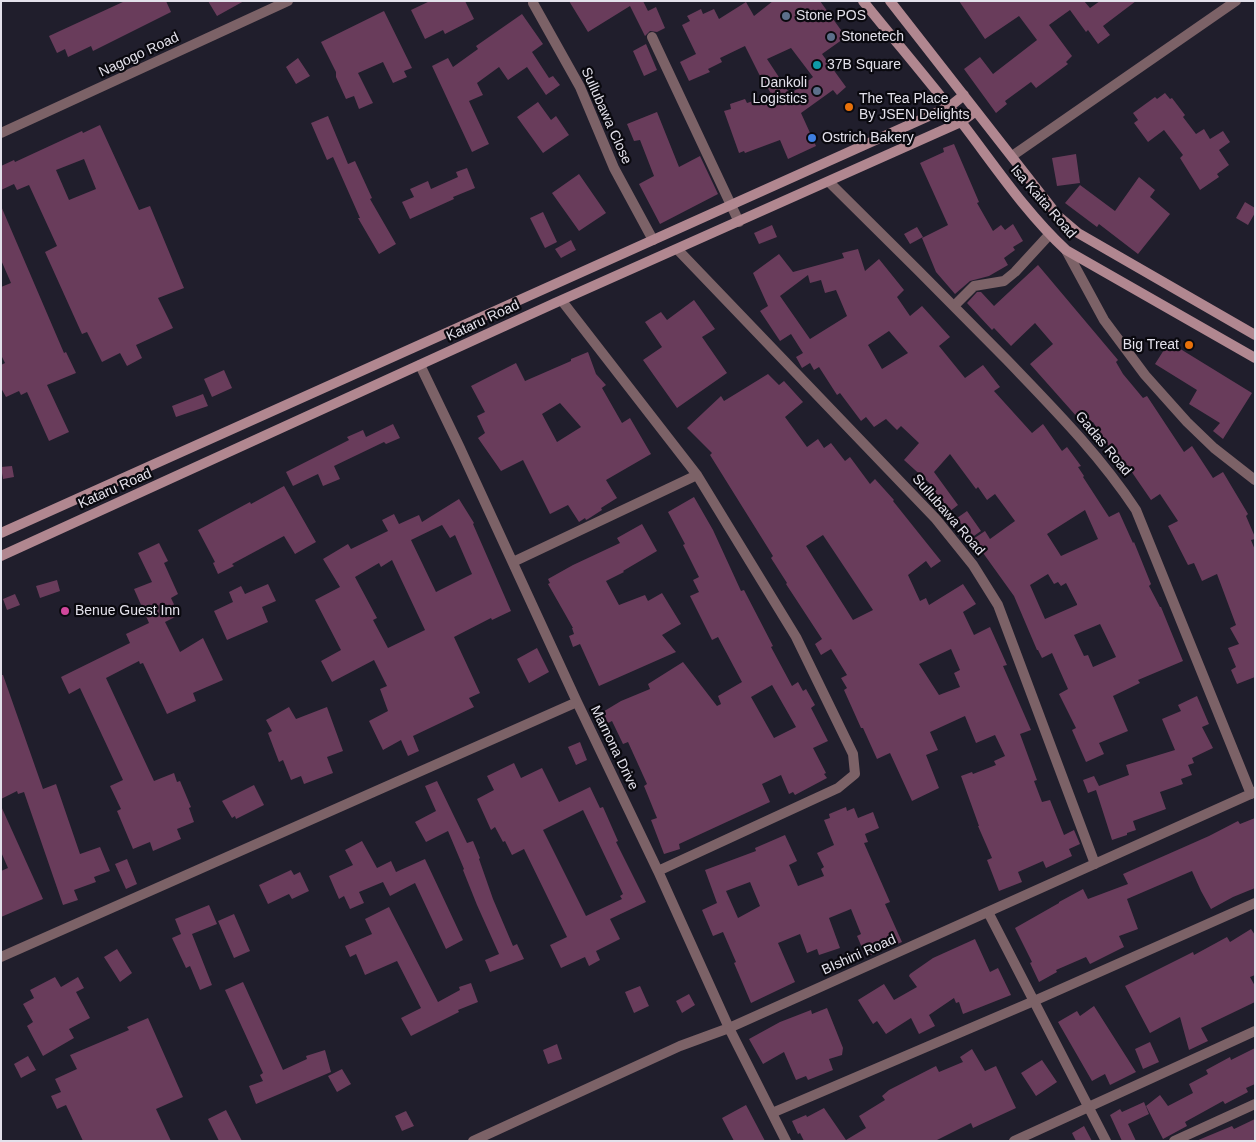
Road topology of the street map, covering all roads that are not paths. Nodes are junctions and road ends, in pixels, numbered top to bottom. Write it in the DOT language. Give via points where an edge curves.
graph roads {
  1 [pos="288,1"];
  2 [pos="863,1"];
  3 [pos="890,1"];
  4 [pos="1236,1"];
  5 [pos="533,3"];
  6 [pos="652,37"];
  7 [pos="964,95"];
  8 [pos="949,107"];
  9 [pos="976,110"];
  10 [pos="961,122"];
  11 [pos="1,133"];
  12 [pos="1012,156"];
  13 [pos="829,182"];
  14 [pos="731,205"];
  15 [pos="739,222"];
  16 [pos="1049,235"];
  17 [pos="653,240"];
  18 [pos="678,250"];
  19 [pos="1066,250"];
  20 [pos="562,301"];
  21 [pos="954,306"];
  22 [pos="1255,336"];
  23 [pos="1255,358"];
  24 [pos="420,366"];
  25 [pos="697,475"];
  26 [pos="1255,480"];
  27 [pos="1,533"];
  28 [pos="1,556"];
  29 [pos="513,562"];
  30 [pos="577,702"];
  31 [pos="1253,793"];
  32 [pos="1095,864"];
  33 [pos="658,871"];
  34 [pos="1255,903"];
  35 [pos="988,912"];
  36 [pos="1,957"];
  37 [pos="1034,1001"];
  38 [pos="729,1028"];
  39 [pos="1255,1031"];
  40 [pos="1255,1104"];
  41 [pos="1088,1108"];
  42 [pos="772,1114"];
  43 [pos="473,1141"];
  44 [pos="786,1141"];
  45 [pos="1014,1141"];
  46 [pos="1106,1141"];
  47 [pos="1174,1141"];
  1 -- 11 [label="street, Nagogo Road"];
  2 -- 8 [label="street, Isa Kaita Road"];
  3 -- 7 [label="street, Isa Kaita Road"];
  4 -- 12 [label="street"];
  5 -- 17 [label="street, Sullubawa Close" via="580,87 614,168"];
  6 -- 14 [label="street"];
  7 -- 8 [label="street, Kataru Road"];
  7 -- 9 [label="street, Isa Kaita Road"];
  8 -- 10 [label="street, Isa Kaita Road"];
  8 -- 14 [label="street, Kataru Road"];
  9 -- 10 [label="street, Kataru Road"];
  9 -- 12 [label="street, Isa Kaita Road"];
  10 -- 13 [label="street, Kataru Road"];
  10 -- 16 [label="street, Isa Kaita Road"];
  12 -- 22 [label="street, Isa Kaita Road" via="1058,216 1078,233"];
  13 -- 15 [label="street, Kataru Road"];
  13 -- 21 [label="street, Gadas Road"];
  14 -- 15 [label="street"];
  14 -- 17 [label="street, Kataru Road"];
  15 -- 18 [label="street, Kataru Road"];
  16 -- 19 [label="street, Isa Kaita Road"];
  16 -- 21 [label="street" via="1004,281 974,286"];
  17 -- 27 [label="street, Kataru Road"];
  18 -- 20 [label="street, Kataru Road"];
  18 -- 32 [label="street, Sullubawa Road" via="936,518 973,565 998,606"];
  19 -- 23 [label="street, Isa Kaita Road"];
  19 -- 26 [label="street" via="1104,320 1145,375 1214,448"];
  20 -- 24 [label="street, Kataru Road"];
  20 -- 25 [label="street"];
  21 -- 31 [label="street, Gadas Road" via="1073,428 1136,510"];
  24 -- 28 [label="street, Kataru Road"];
  24 -- 29 [label="street, Marnona Drive"];
  25 -- 29 [label="street"];
  25 -- 33 [label="street" via="796,637 853,754 855,774 838,788"];
  29 -- 30 [label="street, Marnona Drive"];
  30 -- 33 [label="street, Marnona Drive"];
  30 -- 36 [label="street"];
  31 -- 32 [label="street, BIshini Road"];
  32 -- 35 [label="street, BIshini Road"];
  33 -- 38 [label="street, Marnona Drive"];
  34 -- 37 [label="street"];
  35 -- 37 [label="street"];
  35 -- 38 [label="street, BIshini Road"];
  37 -- 41 [label="street"];
  37 -- 42 [label="street"];
  38 -- 42 [label="street, Marnona Drive"];
  38 -- 43 [label="street, BIshini Road" via="680,1046"];
  39 -- 41 [label="street"];
  40 -- 47 [label="street"];
  41 -- 45 [label="street"];
  41 -- 46 [label="street"];
  42 -- 44 [label="street, Marnona Drive"];
}
